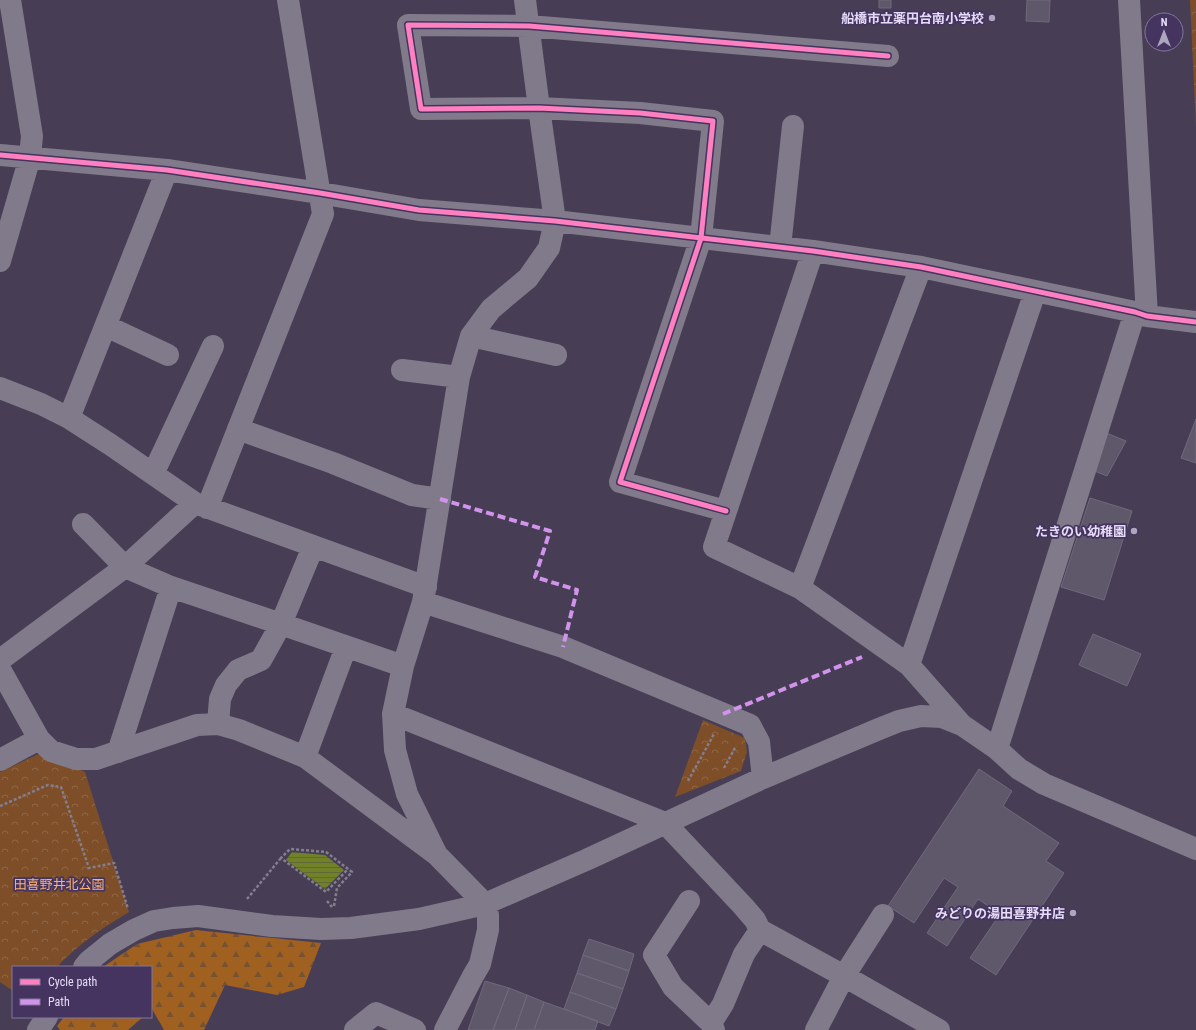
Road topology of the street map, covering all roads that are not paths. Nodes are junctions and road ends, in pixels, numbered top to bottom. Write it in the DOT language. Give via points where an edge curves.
graph roads {
  1 [pos="10,0"];
  2 [pos="288,0"];
  3 [pos="525,0"];
  4 [pos="1128,0"];
  5 [pos="529,26"];
  6 [pos="888,56"];
  7 [pos="539,108"];
  8 [pos="793,126"];
  9 [pos="0,155"];
  10 [pos="30,157"];
  11 [pos="167,170"];
  12 [pos="320,193"];
  13 [pos="555,221"];
  14 [pos="701,238"];
  15 [pos="780,248"];
  16 [pos="813,251"];
  17 [pos="0,262"];
  18 [pos="921,267"];
  19 [pos="1035,292"];
  20 [pos="1141,314"];
  21 [pos="1196,322"];
  22 [pos="106,326"];
  23 [pos="471,336"];
  24 [pos="213,346"];
  25 [pos="168,355"];
  26 [pos="556,355"];
  27 [pos="402,370"];
  28 [pos="459,377"];
  29 [pos="0,388"];
  30 [pos="69,418"];
  31 [pos="238,429"];
  32 [pos="153,474"];
  33 [pos="440,499"];
  34 [pos="201,505"];
  35 [pos="726,511"];
  36 [pos="83,524"];
  37 [pos="314,546"];
  38 [pos="125,567"];
  39 [pos="171,587"];
  40 [pos="800,588"];
  41 [pos="424,595"];
  42 [pos="282,624"];
  43 [pos="346,647"];
  44 [pos="0,660"];
  45 [pos="909,665"];
  46 [pos="403,666"];
  47 [pos="0,669"];
  48 [pos="394,714"];
  49 [pos="218,724"];
  50 [pos="962,725"];
  51 [pos="39,738"];
  52 [pos="997,750"];
  53 [pos="118,752"];
  54 [pos="305,757"];
  55 [pos="0,760"];
  56 [pos="763,778"];
  57 [pos="665,823"];
  58 [pos="1196,849"];
  59 [pos="437,855"];
  60 [pos="689,901"];
  61 [pos="485,904"];
  62 [pos="883,915"];
  63 [pos="760,930"];
  64 [pos="85,966"];
  65 [pos="844,976"];
  66 [pos="46,1018"];
  67 [pos="712,1026"];
  68 [pos="38,1030"];
  69 [pos="355,1030"];
  70 [pos="415,1030"];
  71 [pos="445,1030"];
  72 [pos="816,1030"];
  73 [pos="938,1030"];
  1 -- 10 [label="street" via="32,136"];
  2 -- 12 [label="street"];
  3 -- 5 [label="street"];
  4 -- 20 [label="street"];
  5 -- 6 [label="street"];
  5 -- 7 [label="street"];
  5 -- 7 [label="street" via="408,25 420,109"];
  7 -- 13 [label="street"];
  7 -- 14 [label="street" via="640,113 713,121"];
  8 -- 15 [label="street"];
  9 -- 10 [label="street"];
  10 -- 11 [label="street"];
  10 -- 17 [label="street"];
  11 -- 12 [label="street"];
  11 -- 22 [label="street"];
  12 -- 13 [label="street" via="419,210"];
  12 -- 31 [label="street" via="323,214"];
  13 -- 14 [label="street"];
  13 -- 23 [label="street" via="548,248 528,278 491,309"];
  14 -- 15 [label="street"];
  14 -- 35 [label="street" via="620,482"];
  15 -- 16 [label="street"];
  16 -- 18 [label="street"];
  16 -- 35 [label="street"];
  18 -- 19 [label="street"];
  18 -- 40 [label="street"];
  19 -- 20 [label="street"];
  19 -- 45 [label="street"];
  20 -- 21 [label="street"];
  20 -- 52 [label="street"];
  22 -- 25 [label="street"];
  22 -- 30 [label="street"];
  23 -- 26 [label="street"];
  23 -- 28 [label="street"];
  24 -- 32 [label="street"];
  27 -- 28 [label="street"];
  28 -- 33 [label="street"];
  29 -- 30 [label="street"];
  30 -- 32 [label="street"];
  31 -- 33 [label="street" via="412,495"];
  31 -- 34 [label="street"];
  32 -- 34 [label="street"];
  33 -- 41 [label="street"];
  34 -- 37 [label="street"];
  34 -- 38 [label="street"];
  35 -- 40 [label="street" via="714,546"];
  36 -- 38 [label="street"];
  37 -- 41 [label="street"];
  37 -- 42 [label="street"];
  38 -- 39 [label="street"];
  38 -- 44 [label="street"];
  39 -- 42 [label="street"];
  39 -- 53 [label="street"];
  40 -- 45 [label="street"];
  41 -- 46 [label="street"];
  41 -- 56 [label="street" via="563,647 750,725 759,742"];
  42 -- 43 [label="street"];
  42 -- 49 [label="street" via="262,660 238,670 226,685 220,698"];
  43 -- 46 [label="street"];
  43 -- 54 [label="street"];
  45 -- 50 [label="street"];
  46 -- 48 [label="street"];
  47 -- 51 [label="street"];
  48 -- 57 [label="street"];
  48 -- 59 [label="street" via="395,750 407,794"];
  49 -- 53 [label="street" via="197,725"];
  49 -- 54 [label="street"];
  50 -- 52 [label="street"];
  50 -- 56 [label="street" via="942,717 921,716 899,721"];
  51 -- 53 [label="street" via="51,751 76,758 96,759"];
  51 -- 55 [label="street"];
  52 -- 58 [label="street" via="1019,769 1044,784"];
  54 -- 59 [label="street"];
  56 -- 57 [label="street"];
  57 -- 61 [label="street"];
  57 -- 63 [label="street" via="743,906"];
  59 -- 61 [label="street"];
  60 -- 67 [label="street" via="654,955 673,987"];
  61 -- 64 [label="street" via="419,919 351,928 272,926 198,916 173,918 154,921 134,930 110,944"];
  61 -- 71 [label="street" via="488,930 480,964"];
  62 -- 65 [label="street"];
  63 -- 65 [label="street"];
  63 -- 67 [label="street" via="744,954"];
  65 -- 72 [label="street"];
  65 -- 73 [label="street"];
  66 -- 68 [label="street"];
  69 -- 70 [label="street" via="376,1013"];
}
